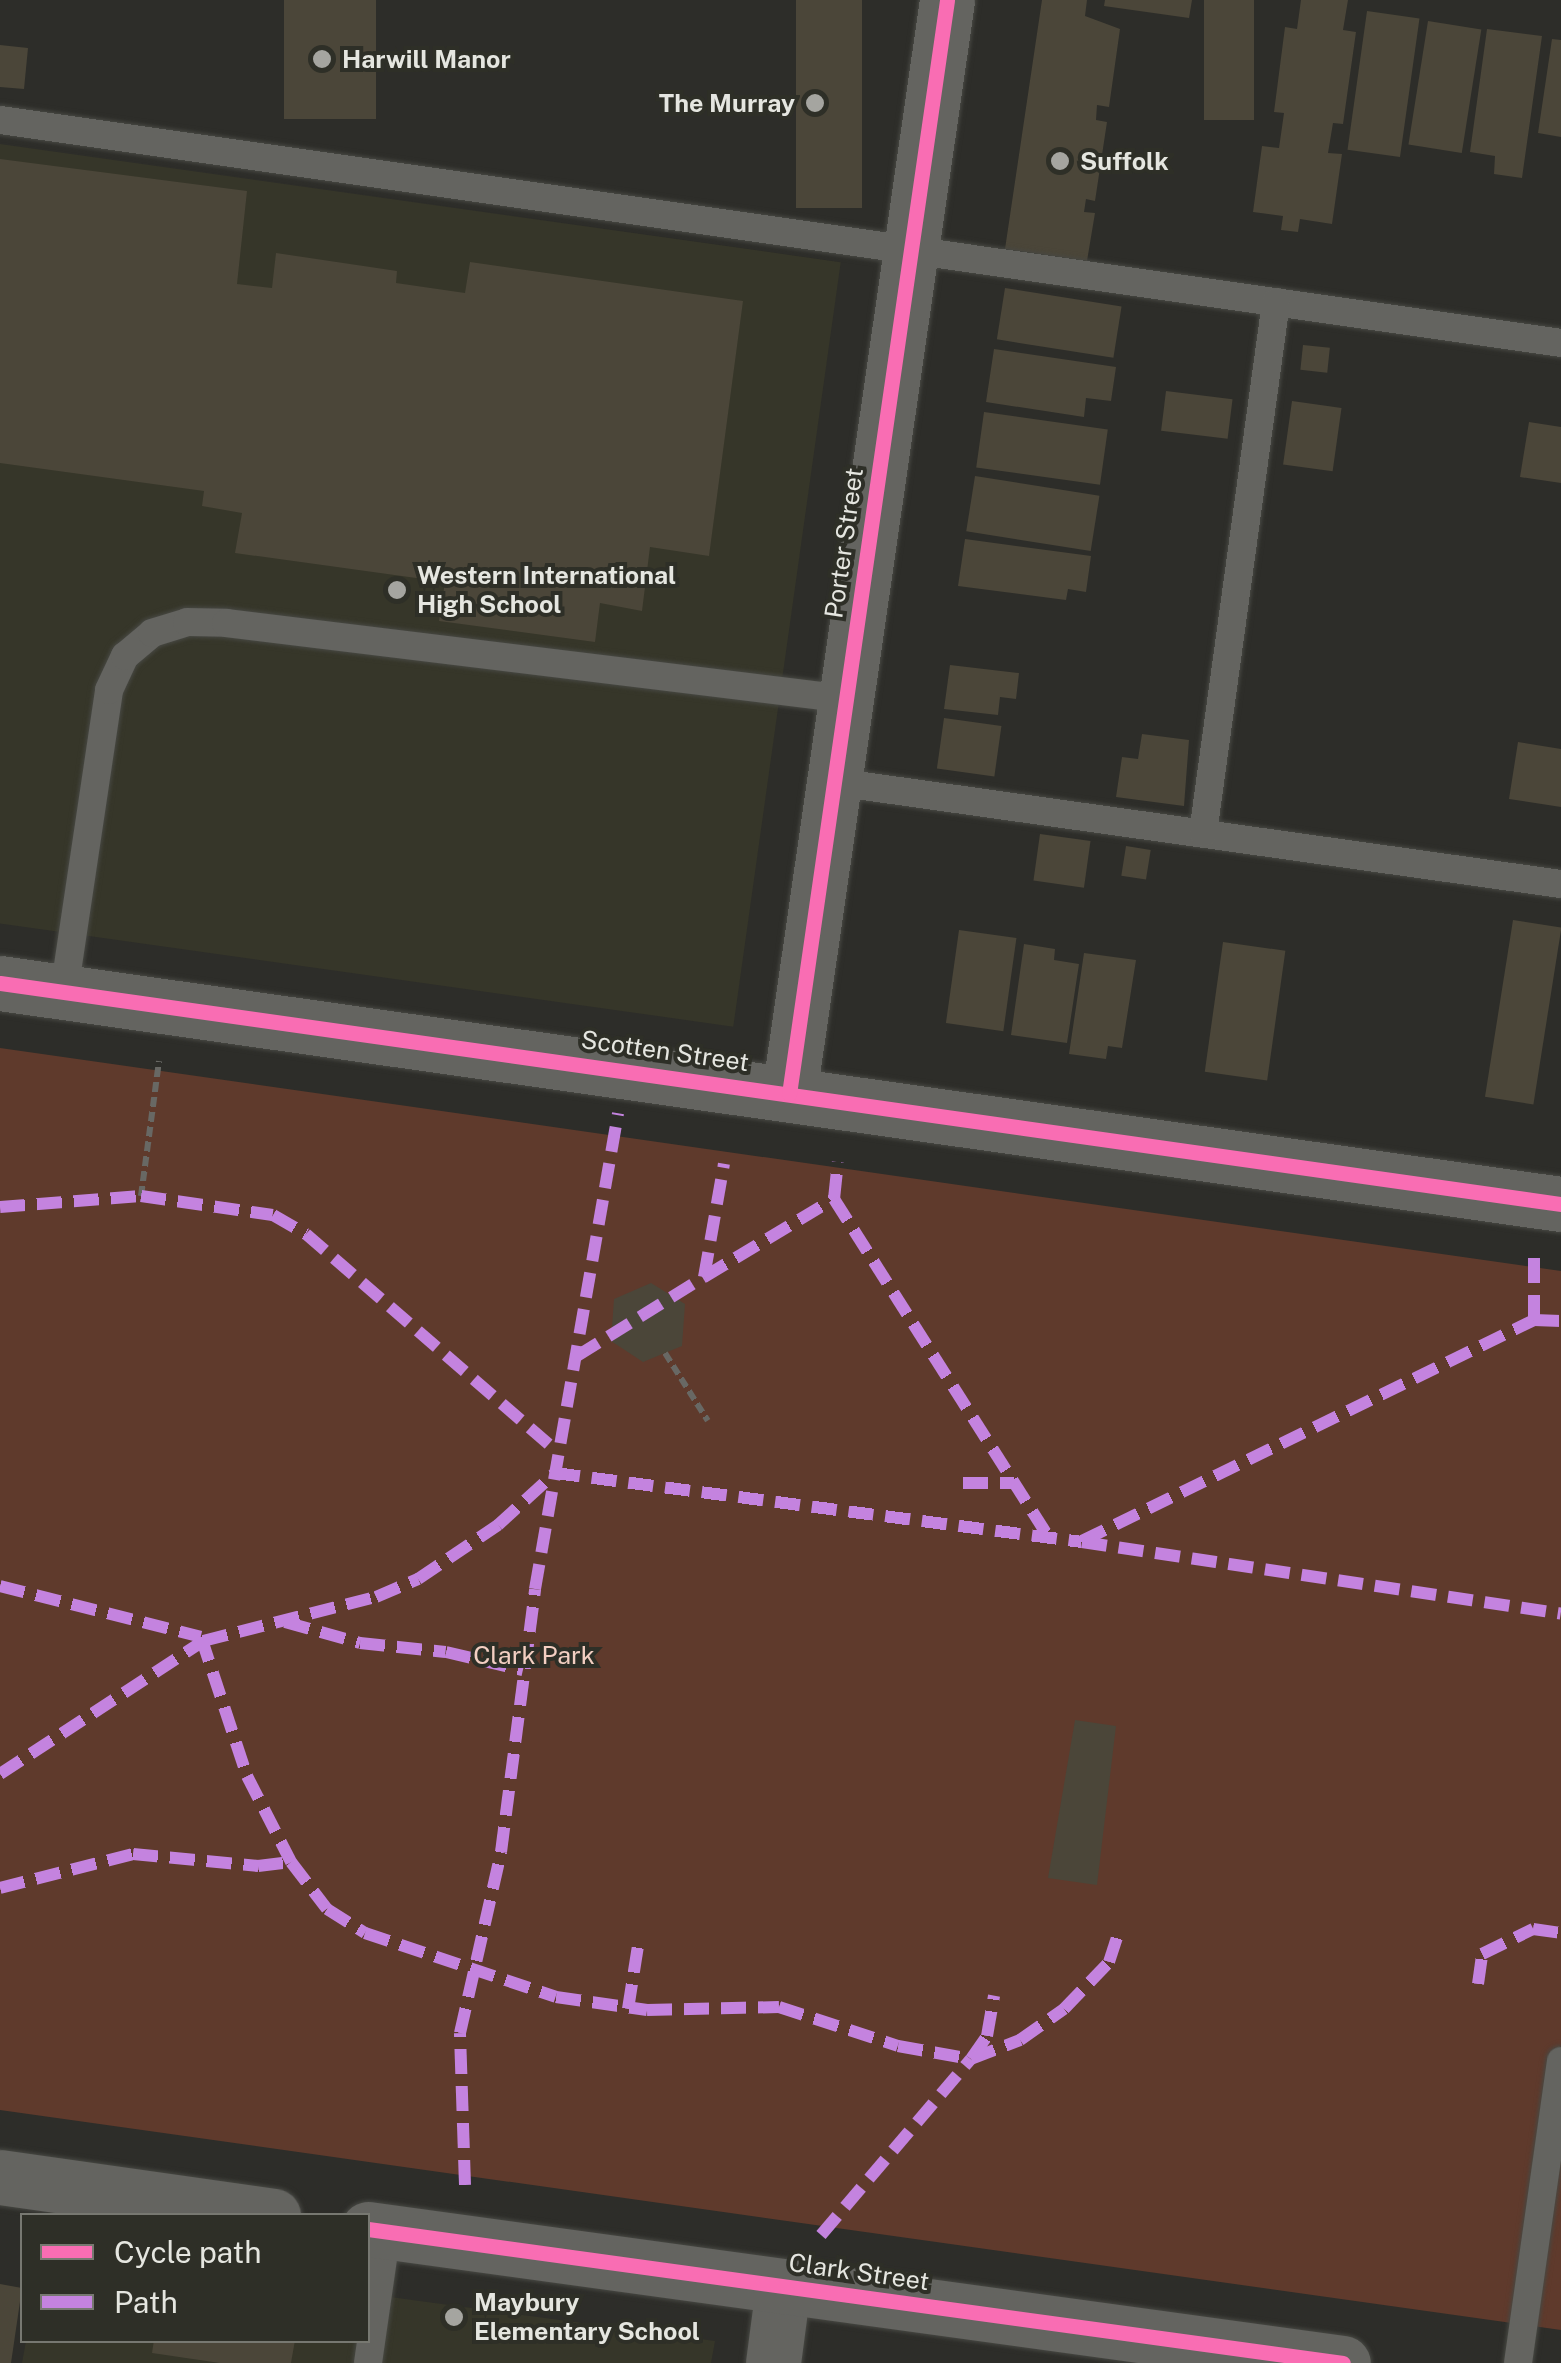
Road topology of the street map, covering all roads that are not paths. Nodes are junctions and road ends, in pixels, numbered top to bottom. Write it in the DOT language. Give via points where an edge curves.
graph roads {
  1 [pos="947,0"];
  2 [pos="0,120"];
  3 [pos="911,250"];
  4 [pos="1276,302"];
  5 [pos="1561,343"];
  6 [pos="847,699"];
  7 [pos="835,782"];
  8 [pos="1203,833"];
  9 [pos="1561,884"];
  10 [pos="0,983"];
  11 [pos="64,992"];
  12 [pos="789,1094"];
  13 [pos="1561,1204"];
  14 [pos="1561,2061"];
  15 [pos="0,2177"];
  16 [pos="252,2213"];
  17 [pos="377,2230"];
  18 [pos="784,2287"];
  19 [pos="370,2333"];
  20 [pos="773,2363"];
  21 [pos="1344,2363"];
  22 [pos="1518,2363"];
  1 -- 3 [label="street, Porter Street"];
  2 -- 3 [label="lane"];
  3 -- 4 [label="lane"];
  3 -- 6 [label="street, Porter Street"];
  4 -- 5 [label="lane"];
  4 -- 8 [label="lane"];
  6 -- 7 [label="street, Porter Street"];
  6 -- 11 [label="lane" via="226,623 187,622 152,634 125,656 110,690"];
  7 -- 8 [label="lane"];
  7 -- 12 [label="street, Porter Street"];
  8 -- 9 [label="lane"];
  10 -- 11 [label="street, Scotten Street"];
  11 -- 12 [label="street, Scotten Street"];
  12 -- 13 [label="street, Scotten Street"];
  14 -- 22 [label="lane"];
  15 -- 16 [label="street"];
  17 -- 18 [label="street, Clark Street"];
  17 -- 19 [label="lane"];
  18 -- 20 [label="street"];
  18 -- 21 [label="street, Clark Street"];
}
